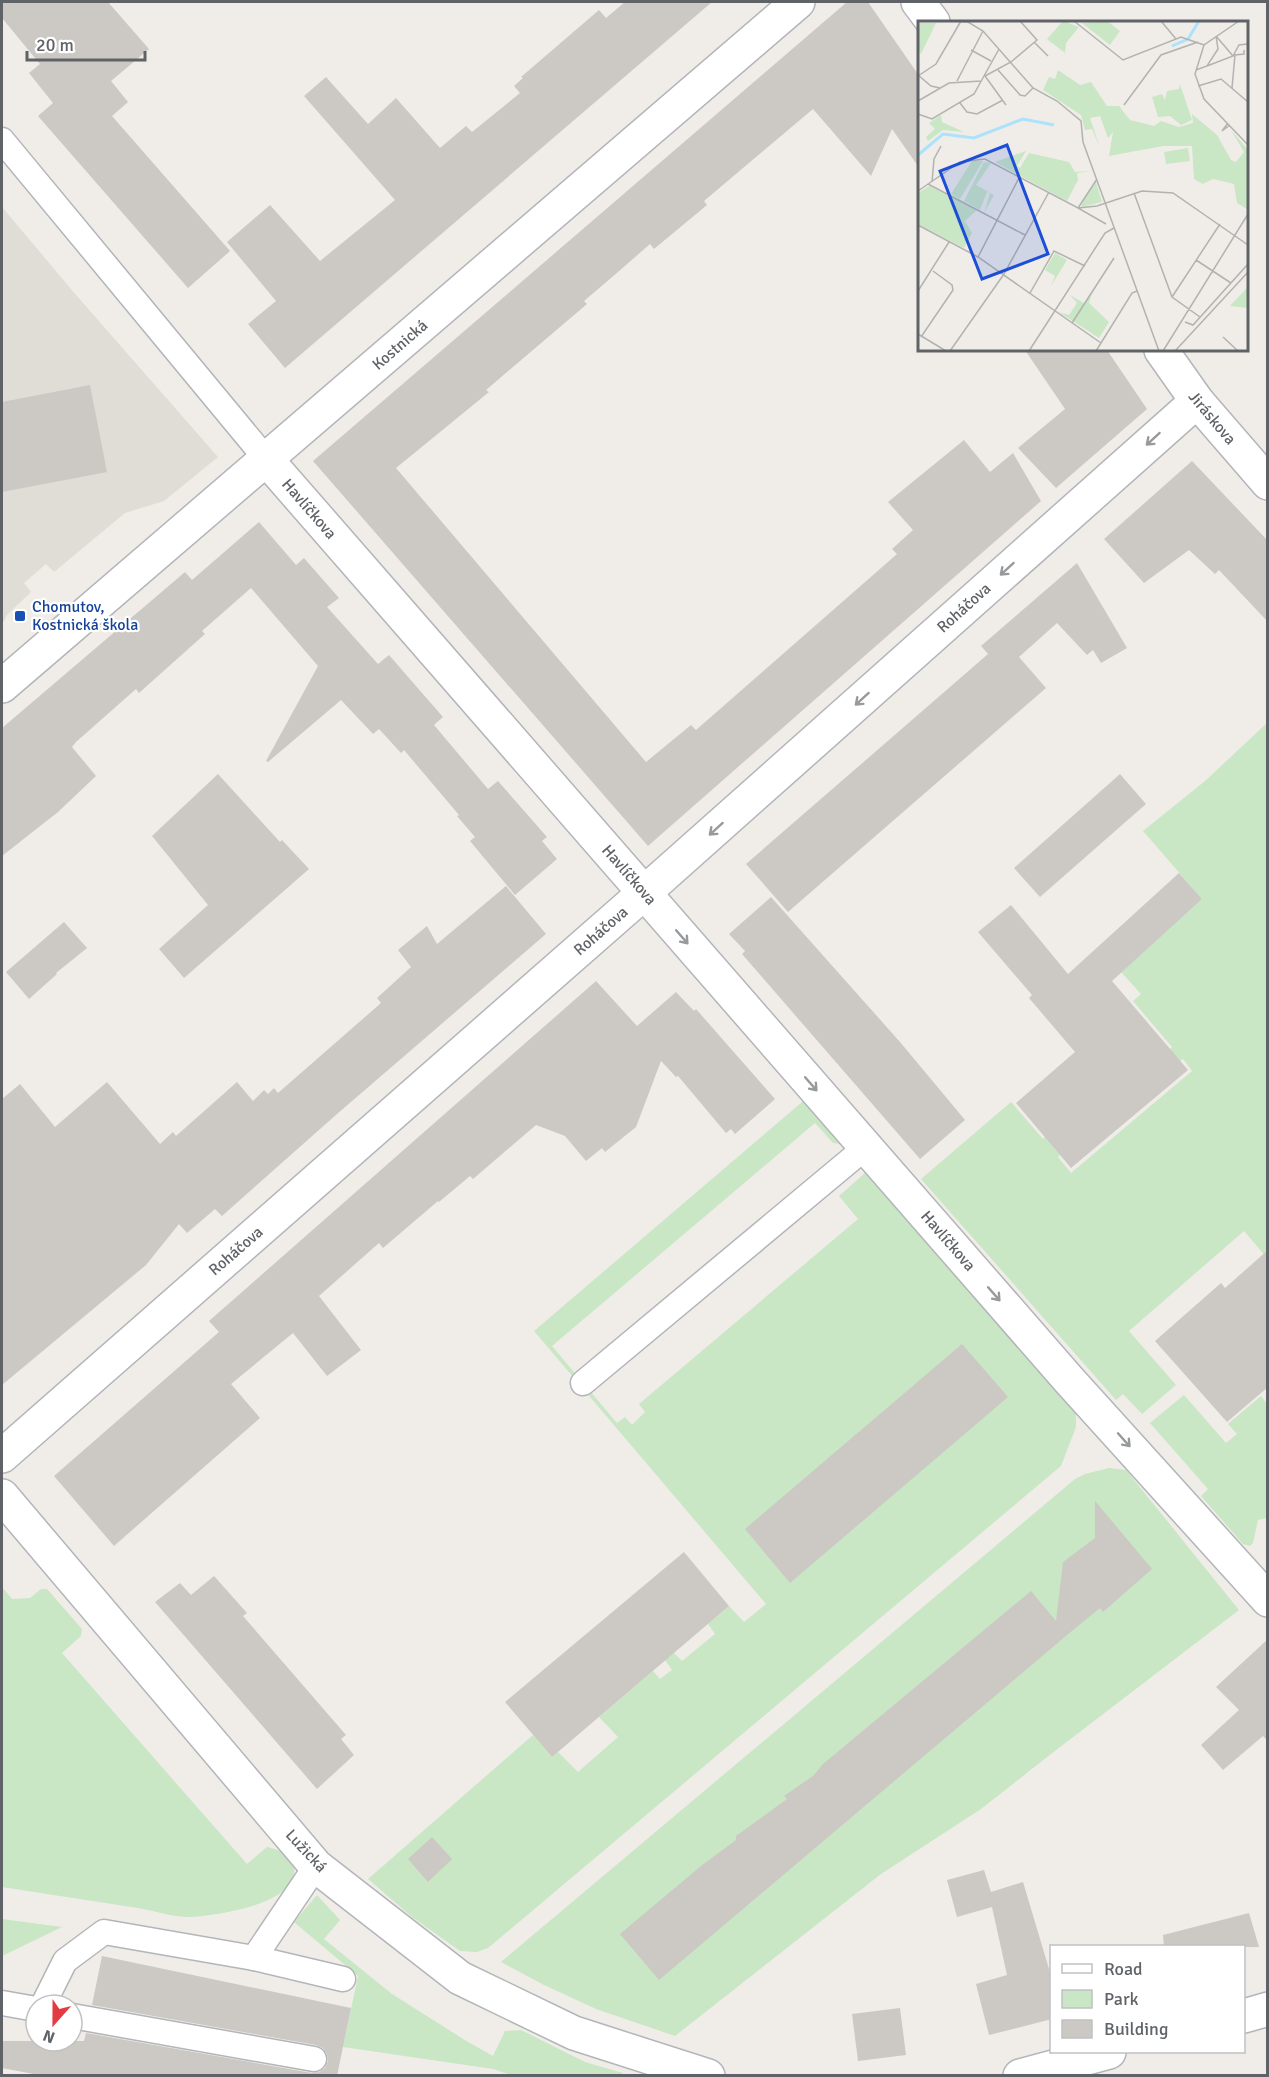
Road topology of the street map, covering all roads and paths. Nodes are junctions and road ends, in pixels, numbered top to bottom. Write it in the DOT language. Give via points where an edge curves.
graph roads {
  1 [pos="798,2"];
  2 [pos="918,2"];
  3 [pos="932,21"];
  4 [pos="2,140"];
  5 [pos="1162,351"];
  6 [pos="1197,400"];
  7 [pos="267,460"];
  8 [pos="1268,483"];
  9 [pos="2,686"];
  10 [pos="644,893"];
  11 [pos="866,1147"];
  12 [pos="583,1383"];
  13 [pos="2,1456"];
  14 [pos="2,1496"];
  15 [pos="1268,1600"];
  16 [pos="316,1866"];
  17 [pos="254,1958"];
  18 [pos="343,1979"];
  19 [pos="49,1993"];
  20 [pos="2,2003"];
  21 [pos="24,2007"];
  22 [pos="1268,2009"];
  23 [pos="1245,2016"];
  24 [pos="84,2018"];
  25 [pos="1105,2053"];
  26 [pos="314,2059"];
  27 [pos="708,2076"];
  28 [pos="1020,2076"];
  1 -- 7 [label="street, Kostnická"];
  2 -- 3 [label="street"];
  4 -- 7 [label="lane, Havlíčkova"];
  5 -- 6 [label="street, Jiráskova"];
  6 -- 8 [label="street, Jiráskova"];
  6 -- 10 [label="street, Roháčova, one-way"];
  7 -- 9 [label="street, Kostnická"];
  7 -- 10 [label="street, Havlíčkova"];
  10 -- 11 [label="street, Havlíčkova, one-way"];
  10 -- 13 [label="street, Roháčova"];
  11 -- 12 [label="lane"];
  11 -- 15 [label="street, Havlíčkova, one-way"];
  14 -- 16 [label="street, Lužická"];
  16 -- 17 [label="lane"];
  16 -- 27 [label="street, Lužická" via="460,1978 574,2033"];
  17 -- 18 [label="lane"];
  17 -- 19 [label="lane" via="104,1932 65,1961"];
  20 -- 21 [label="lane"];
  22 -- 23 [label="street"];
  24 -- 26 [label="lane"];
  25 -- 28 [label="street"];
}
